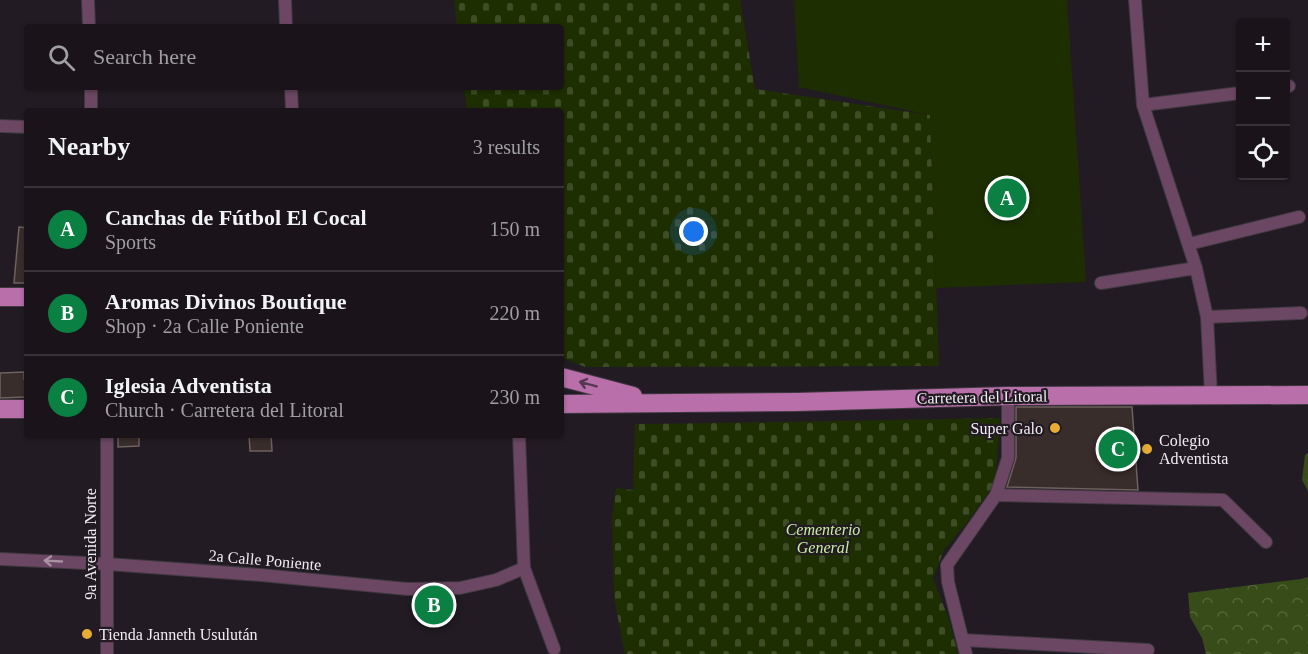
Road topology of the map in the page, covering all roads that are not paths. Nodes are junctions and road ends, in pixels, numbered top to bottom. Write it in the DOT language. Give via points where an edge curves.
graph roads {
  1 [pos="88,0"];
  2 [pos="285,0"];
  3 [pos="1136,0"];
  4 [pos="89,24"];
  5 [pos="286,24"];
  6 [pos="91,90"];
  7 [pos="291,90"];
  8 [pos="1236,93"];
  9 [pos="1143,105"];
  10 [pos="92,108"];
  11 [pos="292,108"];
  12 [pos="0,126"];
  13 [pos="24,127"];
  14 [pos="1299,217"];
  15 [pos="1189,244"];
  16 [pos="1196,268"];
  17 [pos="1101,283"];
  18 [pos="0,297"];
  19 [pos="24,297"];
  20 [pos="1300,313"];
  21 [pos="1207,316"];
  22 [pos="564,377"];
  23 [pos="1211,395"];
  24 [pos="1308,395"];
  25 [pos="1008,396"];
  26 [pos="656,402"];
  27 [pos="564,404"];
  28 [pos="0,409"];
  29 [pos="24,409"];
  30 [pos="107,438"];
  31 [pos="519,438"];
  32 [pos="996,495"];
  33 [pos="1266,542"];
  34 [pos="0,558"];
  35 [pos="107,564"];
  36 [pos="524,568"];
  37 [pos="963,640"];
  38 [pos="554,649"];
  39 [pos="1148,650"];
  40 [pos="107,654"];
  41 [pos="966,654"];
  1 -- 4 [label="street"];
  2 -- 5 [label="street"];
  3 -- 9 [label="street"];
  6 -- 10 [label="street"];
  7 -- 11 [label="street"];
  8 -- 9 [label="street"];
  9 -- 15 [label="street"];
  12 -- 13 [label="street"];
  14 -- 15 [label="street"];
  15 -- 16 [label="street"];
  16 -- 17 [label="street"];
  16 -- 21 [label="street"];
  18 -- 19 [label="main road"];
  20 -- 21 [label="street"];
  21 -- 23 [label="street"];
  26 -- 22 [label="main road, one-way"];
  23 -- 24 [label="main road, Carretera del Litoral"];
  23 -- 25 [label="main road, Carretera del Litoral"];
  25 -- 26 [label="main road, Carretera del Litoral"];
  25 -- 32 [label="street" via="1008,458"];
  26 -- 27 [label="main road"];
  28 -- 29 [label="main road"];
  30 -- 35 [label="street, 9a Avenida Norte"];
  31 -- 36 [label="street"];
  32 -- 33 [label="street" via="1223,500"];
  32 -- 37 [label="street" via="947,565"];
  35 -- 34 [label="street, 2a Calle Poniente, one-way"];
  35 -- 36 [label="street, 2a Calle Poniente" via="407,589 460,588 496,580"];
  35 -- 40 [label="street, 9a Avenida Norte"];
  36 -- 38 [label="street"];
  37 -- 39 [label="street"];
  37 -- 41 [label="street"];
}
